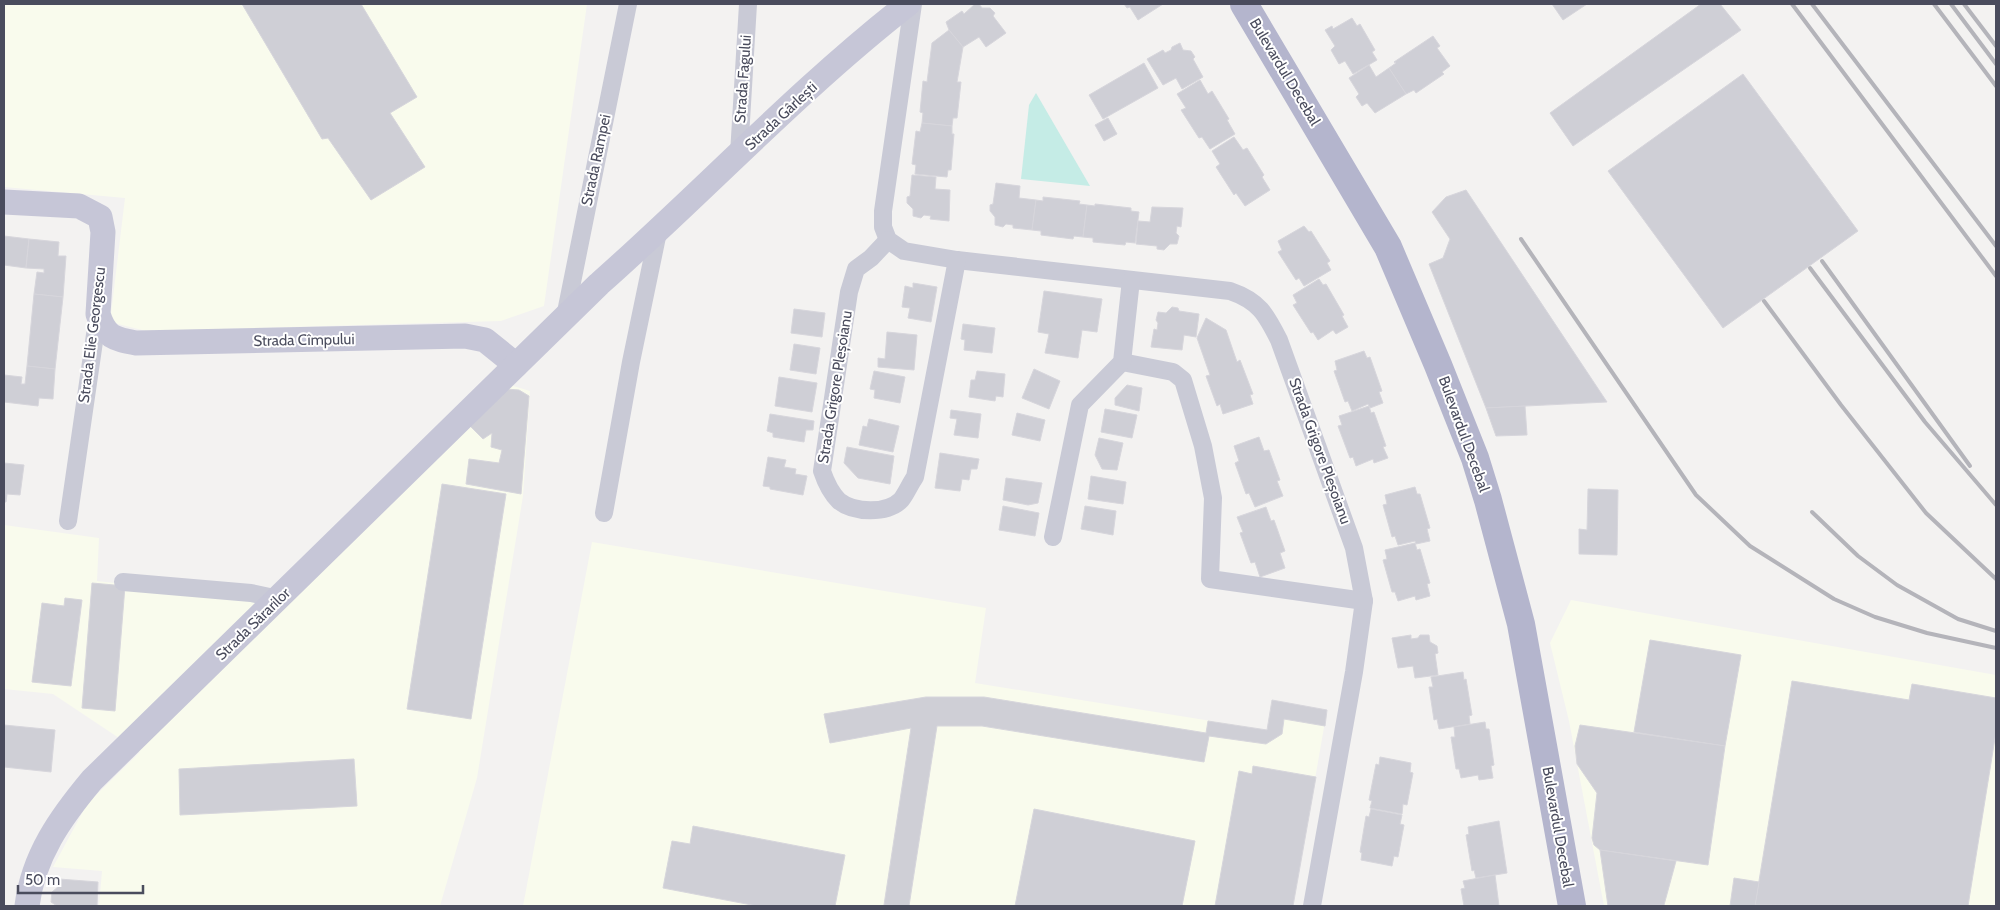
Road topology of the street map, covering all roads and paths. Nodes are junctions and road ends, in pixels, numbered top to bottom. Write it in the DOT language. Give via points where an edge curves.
graph roads {
  1 [pos="628,4"];
  2 [pos="748,4"];
  3 [pos="908,4"];
  4 [pos="913,4"];
  5 [pos="1244,4"];
  6 [pos="739,154"];
  7 [pos="4,202"];
  8 [pos="658,232"];
  9 [pos="888,240"];
  10 [pos="957,260"];
  11 [pos="1131,280"];
  12 [pos="98,314"];
  13 [pos="565,317"];
  14 [pos="1122,362"];
  15 [pos="516,365"];
  16 [pos="604,513"];
  17 [pos="68,521"];
  18 [pos="1053,537"];
  19 [pos="123,582"];
  20 [pos="279,599"];
  21 [pos="1364,601"];
  22 [pos="27,906"];
  23 [pos="1312,906"];
  24 [pos="1572,906"];
  1 -- 13 [label="street, Strada Rampei"];
  2 -- 6 [label="street, Strada Fagului"];
  3 -- 6 [label="street, Strada Gârlești" via="864,38"];
  4 -- 9 [label="street" via="883,211 883,227"];
  5 -- 24 [label="main road, Bulevardul Decebal" via="1388,247 1475,458 1521,624"];
  6 -- 8 [label="street, Strada Gârlești"];
  7 -- 12 [label="street, Strada Elie Georgescu" via="79,206 100,217 103,232"];
  8 -- 13 [label="street, Strada Gârlești"];
  8 -- 16 [label="street"];
  9 -- 10 [label="street, Strada Grigore Pleșoianu" via="904,252"];
  9 -- 10 [label="street, Strada Grigore Pleșoianu" via="856,269 849,292 822,471 826,485 841,502 860,510 886,510 901,500 915,477"];
  10 -- 11 [label="street, Strada Grigore Pleșoianu"];
  11 -- 14 [label="street"];
  11 -- 21 [label="street, Strada Grigore Pleșoianu" via="1230,291 1246,296 1266,314 1279,340 1342,510 1354,548"];
  12 -- 15 [label="street, Strada Cîmpului" via="108,335 136,344 466,336 485,340"];
  12 -- 17 [label="street, Strada Elie Georgescu"];
  13 -- 15 [label="street, Strada Gârlești"];
  14 -- 18 [label="street" via="1080,405"];
  14 -- 21 [label="street" via="1173,372 1182,380 1203,446 1213,498 1210,579"];
  15 -- 20 [label="street, Strada Sărarilor"];
  19 -- 20 [label="street" via="251,593"];
  20 -- 22 [label="street, Strada Sărarilor" via="92,780 66,811 41,854"];
  21 -- 23 [label="street, Strada Grigore Pleșoianu"];
}
